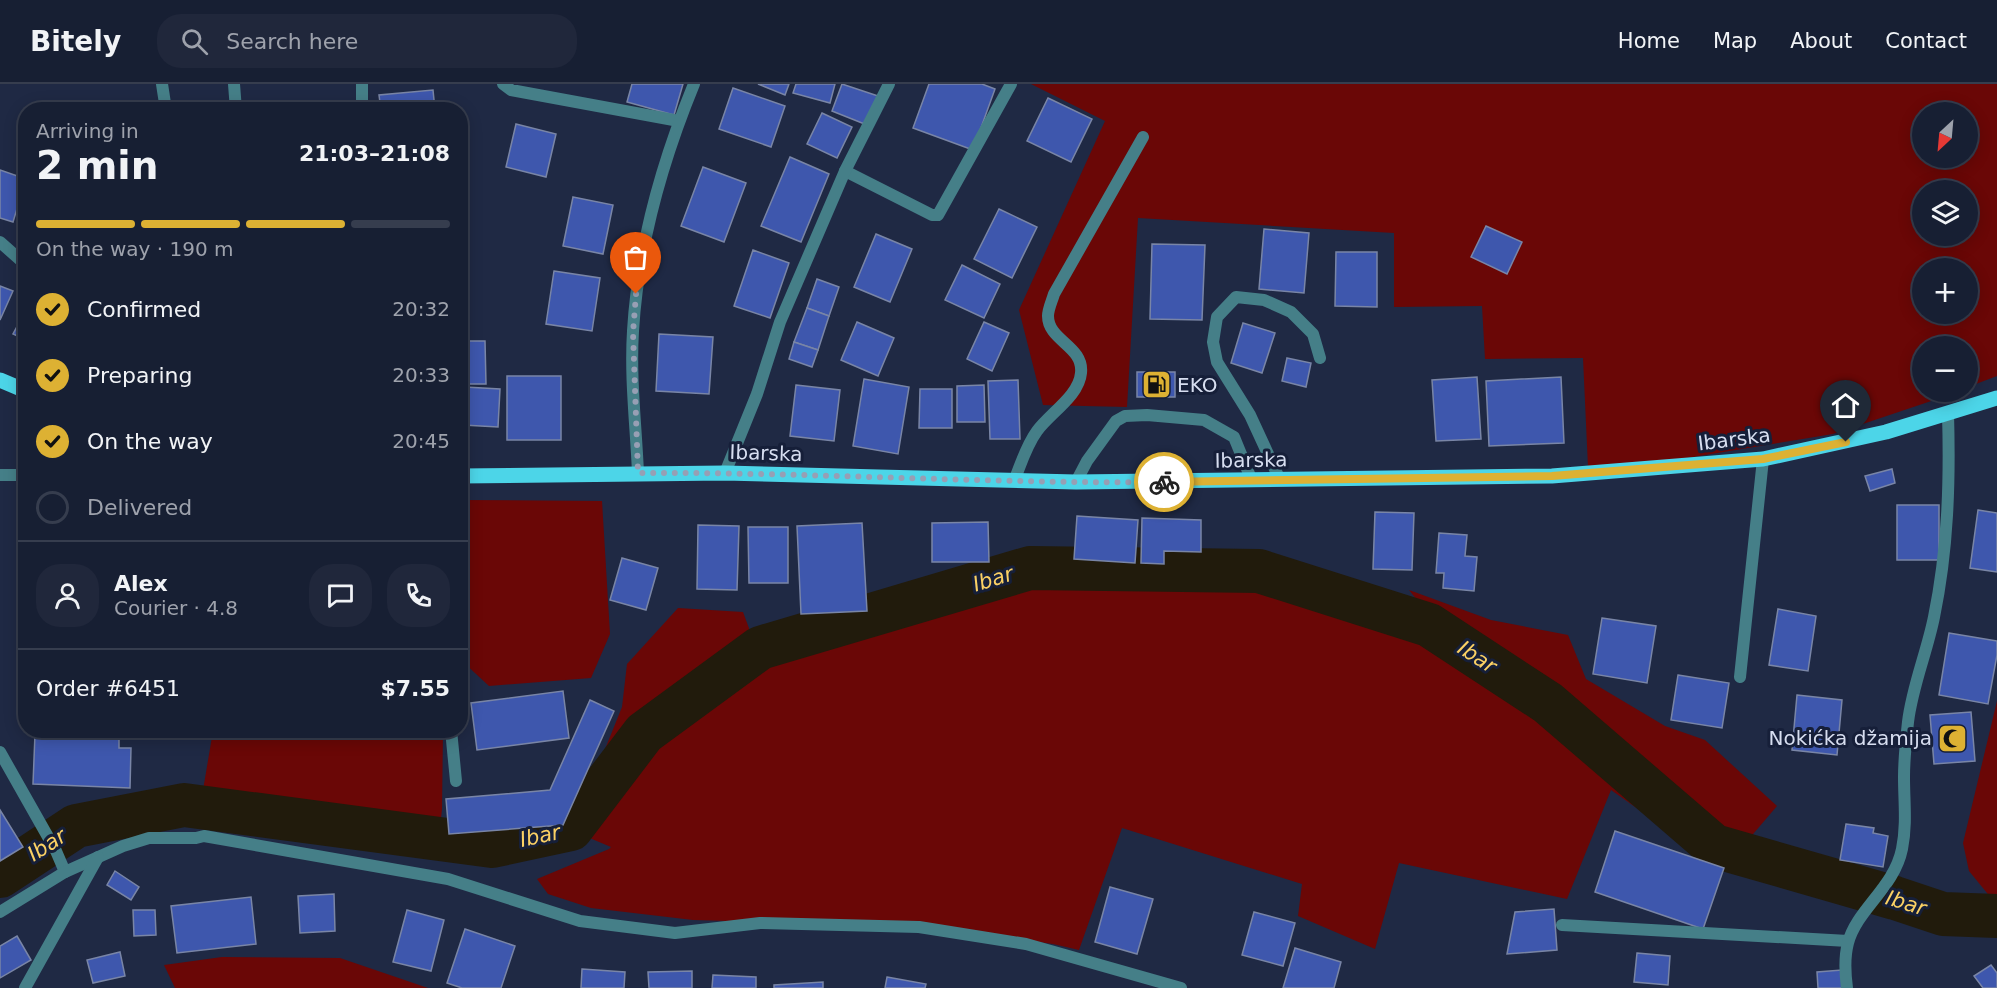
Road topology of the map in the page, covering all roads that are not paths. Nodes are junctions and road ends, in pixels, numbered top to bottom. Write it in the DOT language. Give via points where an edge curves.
graph roads {
  1 [pos="162,84"];
  2 [pos="234,84"];
  3 [pos="362,84"];
  4 [pos="503,84"];
  5 [pos="694,84"];
  6 [pos="889,84"];
  7 [pos="1011,84"];
  8 [pos="165,102"];
  9 [pos="235,102"];
  10 [pos="362,102"];
  11 [pos="679,121"];
  12 [pos="1143,137"];
  13 [pos="845,171"];
  14 [pos="0,243"];
  15 [pos="18,258"];
  16 [pos="1320,358"];
  17 [pos="0,380"];
  18 [pos="18,388"];
  19 [pos="1997,398"];
  20 [pos="1948,413"];
  21 [pos="1763,459"];
  22 [pos="638,473"];
  23 [pos="725,473"];
  24 [pos="0,475"];
  25 [pos="18,475"];
  26 [pos="468,476"];
  27 [pos="1280,480"];
  28 [pos="1014,481"];
  29 [pos="1252,481"];
  30 [pos="1076,482"];
  31 [pos="1740,677"];
  32 [pos="451,738"];
  33 [pos="0,752"];
  34 [pos="456,781"];
  35 [pos="98,857"];
  36 [pos="65,872"];
  37 [pos="0,912"];
  38 [pos="1562,926"];
  39 [pos="1848,941"];
  40 [pos="25,988"];
  41 [pos="1181,988"];
  42 [pos="1846,988"];
  1 -- 8 [label="street"];
  2 -- 9 [label="street"];
  3 -- 10 [label="street"];
  4 -- 11 [label="street" via="511,90"];
  5 -- 11 [label="street"];
  6 -- 13 [label="street"];
  7 -- 13 [label="street" via="938,214 932,215"];
  11 -- 22 [label="street" via="638,275 633,333"];
  12 -- 28 [label="street" via="1054,294 1048,316 1052,329 1074,350 1082,365 1081,377 1037,431"];
  13 -- 23 [label="street" via="780,322 757,394"];
  14 -- 15 [label="street"];
  16 -- 27 [label="street" via="1313,334 1291,312 1264,300 1236,297 1217,317 1213,342 1217,362 1250,415"];
  17 -- 18 [label="main road"];
  19 -- 20 [label="main road, Ibarska"];
  20 -- 21 [label="main road, Ibarska" via="1876,434"];
  20 -- 39 [label="street" via="1950,482 1944,561 1908,720 1902,851 1893,876"];
  21 -- 27 [label="main road, Ibarska" via="1552,476"];
  21 -- 31 [label="street"];
  22 -- 23 [label="main road, Ibarska"];
  22 -- 26 [label="main road, Ibarska"];
  23 -- 28 [label="main road, Ibarska"];
  24 -- 25 [label="street"];
  27 -- 29 [label="main road, Ibarska"];
  28 -- 30 [label="main road, Ibarska"];
  29 -- 30 [label="main road, Ibarska"];
  29 -- 30 [label="street" via="1233,437 1204,420 1147,415 1125,416 1116,421"];
  32 -- 34 [label="street"];
  33 -- 36 [label="street"];
  35 -- 36 [label="street"];
  35 -- 40 [label="street"];
  35 -- 41 [label="street" via="149,838 204,836 448,879 580,921 675,933 760,923 919,927 1026,944"];
  36 -- 37 [label="street"];
  38 -- 39 [label="street"];
  39 -- 42 [label="street"];
}
